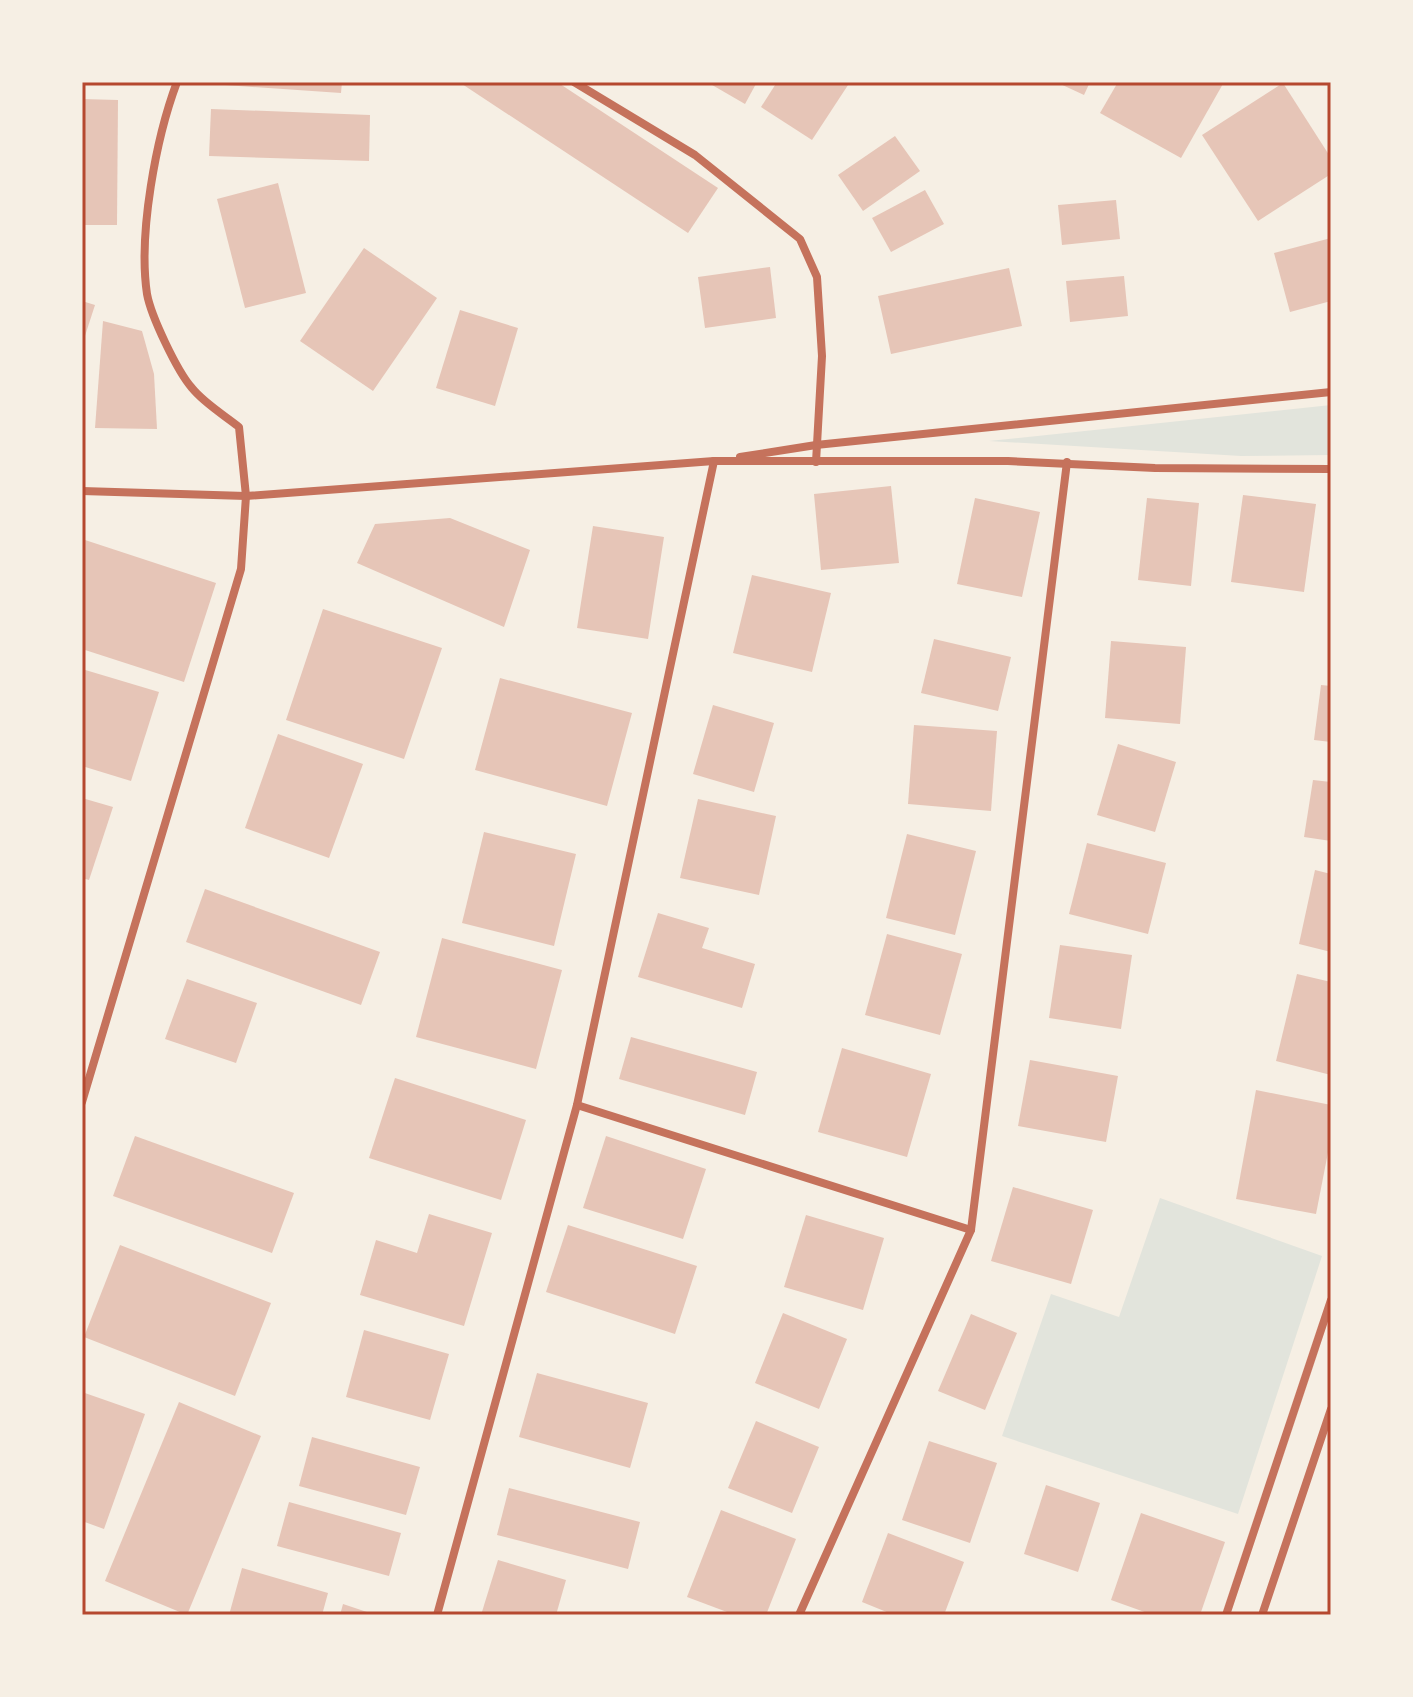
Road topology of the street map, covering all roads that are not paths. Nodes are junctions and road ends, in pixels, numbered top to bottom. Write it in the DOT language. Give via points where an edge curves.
graph roads {
  1 [pos="177,82"];
  2 [pos="574,82"];
  3 [pos="1331,392"];
  4 [pos="816,445"];
  5 [pos="714,461"];
  6 [pos="816,462"];
  7 [pos="1067,462"];
  8 [pos="1331,469"];
  9 [pos="82,491"];
  10 [pos="246,496"];
  11 [pos="82,1102"];
  12 [pos="577,1105"];
  13 [pos="971,1230"];
  14 [pos="1331,1300"];
  15 [pos="1331,1409"];
  16 [pos="437,1615"];
  17 [pos="799,1615"];
  18 [pos="1226,1615"];
  19 [pos="1262,1615"];
  1 -- 10 [label="street" via="163,117 144,239 148,296 192,388 239,427"];
  2 -- 4 [label="street" via="695,155 800,239 817,277 822,356"];
  3 -- 4 [label="street"];
  4 -- 5 [label="street"];
  4 -- 6 [label="street"];
  5 -- 6 [label="street"];
  5 -- 10 [label="street"];
  5 -- 12 [label="street"];
  6 -- 7 [label="street"];
  7 -- 8 [label="street"];
  7 -- 13 [label="street"];
  9 -- 10 [label="street"];
  10 -- 11 [label="street" via="241,569"];
  12 -- 13 [label="street"];
  12 -- 16 [label="street"];
  13 -- 17 [label="street"];
  14 -- 18 [label="street"];
  15 -- 19 [label="street"];
}
